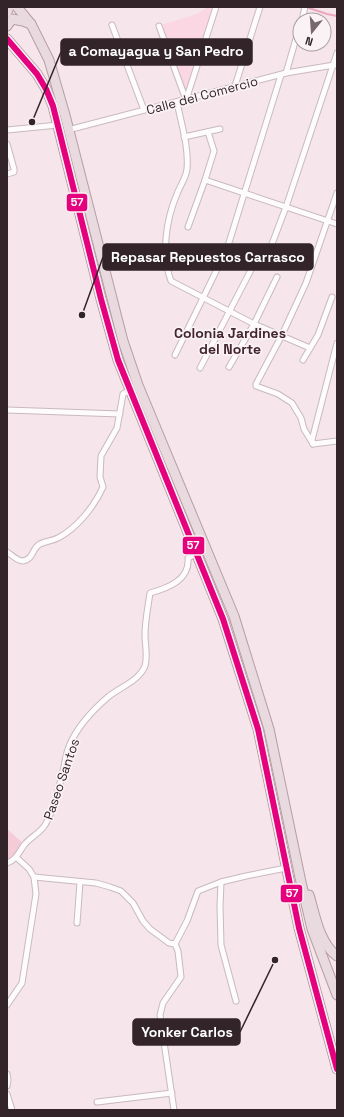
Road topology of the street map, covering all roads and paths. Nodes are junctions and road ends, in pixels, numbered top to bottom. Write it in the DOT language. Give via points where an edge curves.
graph roads {
  1 [pos="9,7"];
  2 [pos="17,7"];
  3 [pos="216,7"];
  4 [pos="260,7"];
  5 [pos="7,12"];
  6 [pos="31,24"];
  7 [pos="112,25"];
  8 [pos="7,26"];
  9 [pos="159,26"];
  10 [pos="7,38"];
  11 [pos="292,48"];
  12 [pos="337,53"];
  13 [pos="335,65"];
  14 [pos="283,74"];
  15 [pos="235,86"];
  16 [pos="186,100"];
  17 [pos="177,102"];
  18 [pos="144,110"];
  19 [pos="58,126"];
  20 [pos="220,129"];
  21 [pos="7,130"];
  22 [pos="68,131"];
  23 [pos="208,132"];
  24 [pos="184,137"];
  25 [pos="7,144"];
  26 [pos="7,174"];
  27 [pos="205,180"];
  28 [pos="244,193"];
  29 [pos="337,193"];
  30 [pos="286,207"];
  31 [pos="328,221"];
  32 [pos="337,224"];
  33 [pos="188,227"];
  34 [pos="165,249"];
  35 [pos="264,265"];
  36 [pos="253,266"];
  37 [pos="104,267"];
  38 [pos="277,276"];
  39 [pos="332,297"];
  40 [pos="203,298"];
  41 [pos="230,312"];
  42 [pos="254,324"];
  43 [pos="281,337"];
  44 [pos="337,342"];
  45 [pos="310,348"];
  46 [pos="175,355"];
  47 [pos="303,360"];
  48 [pos="229,367"];
  49 [pos="200,368"];
  50 [pos="130,390"];
  51 [pos="7,410"];
  52 [pos="120,414"];
  53 [pos="337,441"];
  54 [pos="313,444"];
  55 [pos="7,552"];
  56 [pos="196,554"];
  57 [pos="285,809"];
  58 [pos="16,857"];
  59 [pos="7,863"];
  60 [pos="286,868"];
  61 [pos="34,877"];
  62 [pos="80,882"];
  63 [pos="221,882"];
  64 [pos="77,923"];
  65 [pos="175,944"];
  66 [pos="337,956"];
  67 [pos="337,995"];
  68 [pos="236,1001"];
  69 [pos="7,1005"];
  70 [pos="337,1069"];
  71 [pos="7,1074"];
  72 [pos="7,1086"];
  73 [pos="172,1093"];
  74 [pos="7,1094"];
  75 [pos="97,1102"];
  76 [pos="12,1110"];
  77 [pos="174,1110"];
  1 -- 5 [label="highway"];
  2 -- 6 [label="highway"];
  3 -- 16 [label="street"];
  4 -- 15 [label="street"];
  6 -- 8 [label="highway" via="12,19"];
  6 -- 22 [label="highway" via="49,60"];
  7 -- 18 [label="street"];
  9 -- 16 [label="street"];
  10 -- 19 [label="highway" via="46,89"];
  11 -- 14 [label="street"];
  12 -- 13 [label="street"];
  13 -- 14 [label="street, Calle del Comercio"];
  13 -- 30 [label="street"];
  14 -- 15 [label="street, Calle del Comercio"];
  14 -- 28 [label="street"];
  15 -- 16 [label="street, Calle del Comercio"];
  16 -- 17 [label="street, Calle del Comercio"];
  17 -- 18 [label="street, Calle del Comercio"];
  17 -- 24 [label="street"];
  18 -- 22 [label="street, Calle del Comercio"];
  19 -- 21 [label="street"];
  19 -- 50 [label="highway" via="101,299 118,360"];
  20 -- 23 [label="street"];
  22 -- 37 [label="highway"];
  23 -- 24 [label="street"];
  23 -- 27 [label="street" via="214,150"];
  24 -- 34 [label="street" via="186,170 172,208"];
  25 -- 26 [label="street" via="14,172"];
  27 -- 28 [label="street"];
  27 -- 33 [label="street"];
  28 -- 30 [label="street"];
  28 -- 40 [label="street" via="227,249"];
  29 -- 31 [label="street"];
  30 -- 31 [label="street"];
  30 -- 35 [label="street"];
  31 -- 32 [label="street"];
  31 -- 43 [label="street" via="306,283"];
  34 -- 37 [label="street"];
  34 -- 40 [label="street" via="171,280"];
  36 -- 41 [label="street"];
  37 -- 57 [label="highway" via="138,386 234,616 269,730"];
  38 -- 42 [label="street"];
  39 -- 45 [label="street" via="318,335"];
  40 -- 41 [label="street"];
  40 -- 46 [label="street"];
  41 -- 42 [label="street"];
  41 -- 49 [label="street"];
  42 -- 43 [label="street"];
  42 -- 48 [label="street"];
  43 -- 45 [label="street"];
  43 -- 54 [label="street" via="256,386 278,394 292,403"];
  44 -- 54 [label="street"];
  45 -- 47 [label="street"];
  50 -- 52 [label="street" via="124,394"];
  50 -- 56 [label="highway"];
  51 -- 52 [label="street"];
  52 -- 55 [label="street" via="117,428 101,456 100,477 103,487 86,513 70,531 57,539 40,544 30,558 18,560"];
  53 -- 54 [label="street"];
  56 -- 58 [label="street, Paseo Santos" via="188,558 187,570 176,583 150,593 145,665 130,682 98,707 76,734 70,745 49,817 44,826 24,844"];
  56 -- 60 [label="highway" via="223,619 255,722"];
  57 -- 66 [label="highway" via="318,924 327,944"];
  57 -- 67 [label="highway" via="312,929"];
  58 -- 59 [label="street"];
  58 -- 61 [label="street" via="30,869"];
  60 -- 63 [label="street"];
  60 -- 70 [label="highway" via="299,928"];
  61 -- 62 [label="street"];
  61 -- 69 [label="street" via="36,894 25,972 22,984"];
  62 -- 64 [label="street"];
  62 -- 65 [label="street" via="96,883 121,891 133,903 150,929 169,943"];
  63 -- 65 [label="street" via="198,891"];
  63 -- 68 [label="street" via="221,945"];
  65 -- 73 [label="street" via="181,977 163,1003 160,1015"];
  71 -- 72 [label="street"];
  73 -- 75 [label="street"];
  73 -- 77 [label="street"];
  74 -- 76 [label="street"];
}
